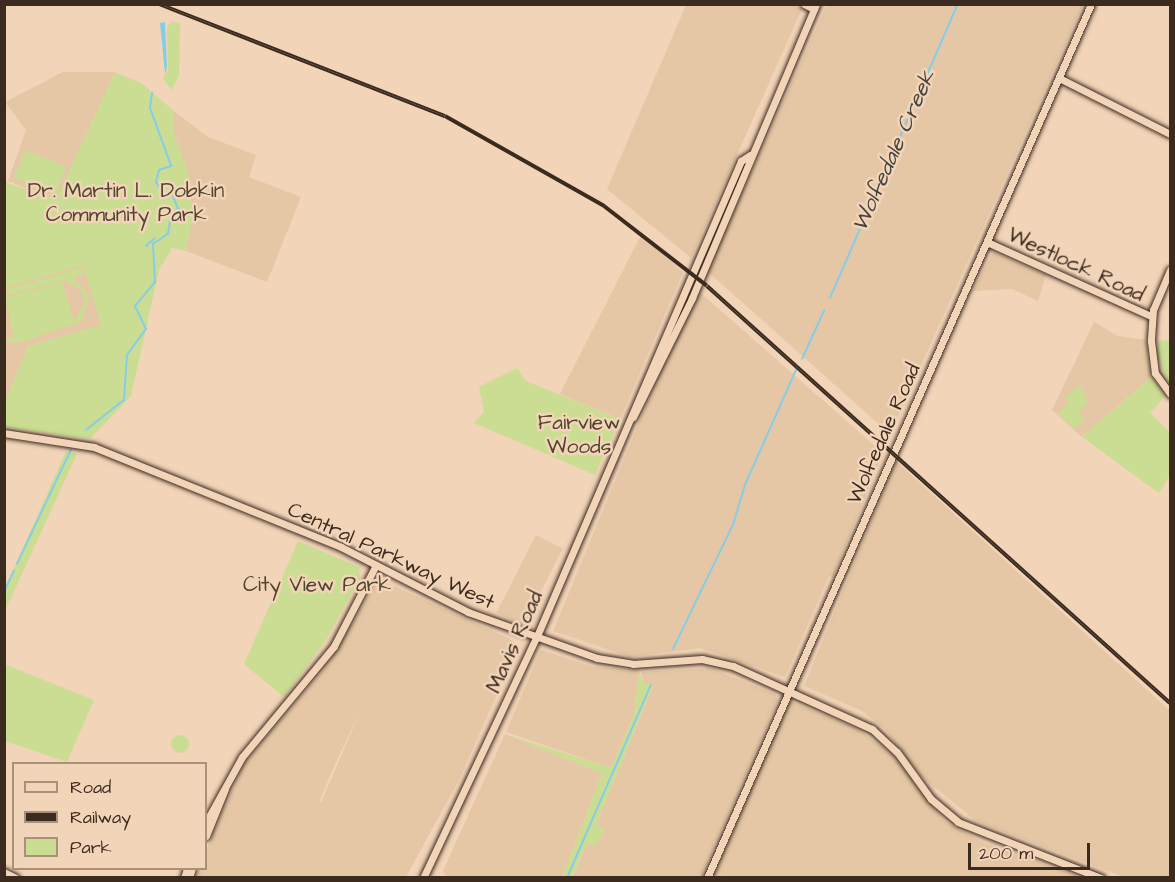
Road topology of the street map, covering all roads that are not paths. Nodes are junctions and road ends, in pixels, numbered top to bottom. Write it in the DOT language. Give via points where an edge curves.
graph roads {
  1 [pos="804,4"];
  2 [pos="1091,4"];
  3 [pos="815,7"];
  4 [pos="1059,78"];
  5 [pos="1170,134"];
  6 [pos="987,242"];
  7 [pos="1170,270"];
  8 [pos="1151,316"];
  9 [pos="1170,394"];
  10 [pos="4,433"];
  11 [pos="376,565"];
  12 [pos="537,636"];
  13 [pos="790,690"];
  14 [pos="226,786"];
  15 [pos="207,820"];
  16 [pos="207,834"];
  17 [pos="5,874"];
  18 [pos="16,878"];
  19 [pos="423,878"];
  20 [pos="707,878"];
  21 [pos="1101,878"];
  1 -- 3 [label="street"];
  2 -- 4 [label="street, Wolfedale Road"];
  3 -- 12 [label="street, Mavis Road" via="692,298 633,417"];
  4 -- 5 [label="street"];
  4 -- 6 [label="street, Wolfedale Road"];
  6 -- 8 [label="street, Westlock Road"];
  6 -- 13 [label="street, Wolfedale Road"];
  7 -- 8 [label="street"];
  8 -- 9 [label="street" via="1154,370"];
  10 -- 11 [label="street, Central Parkway West" via="85,444"];
  11 -- 12 [label="street, Central Parkway West" via="468,612"];
  11 -- 14 [label="street" via="334,646"];
  12 -- 13 [label="street, Central Parkway West" via="621,663 713,660"];
  12 -- 19 [label="street, Mavis Road"];
  13 -- 20 [label="street, Wolfedale Road"];
  13 -- 21 [label="street, Central Parkway West" via="880,735 931,799 958,822"];
  14 -- 15 [label="street"];
  14 -- 16 [label="street"];
  17 -- 18 [label="street"];
}
